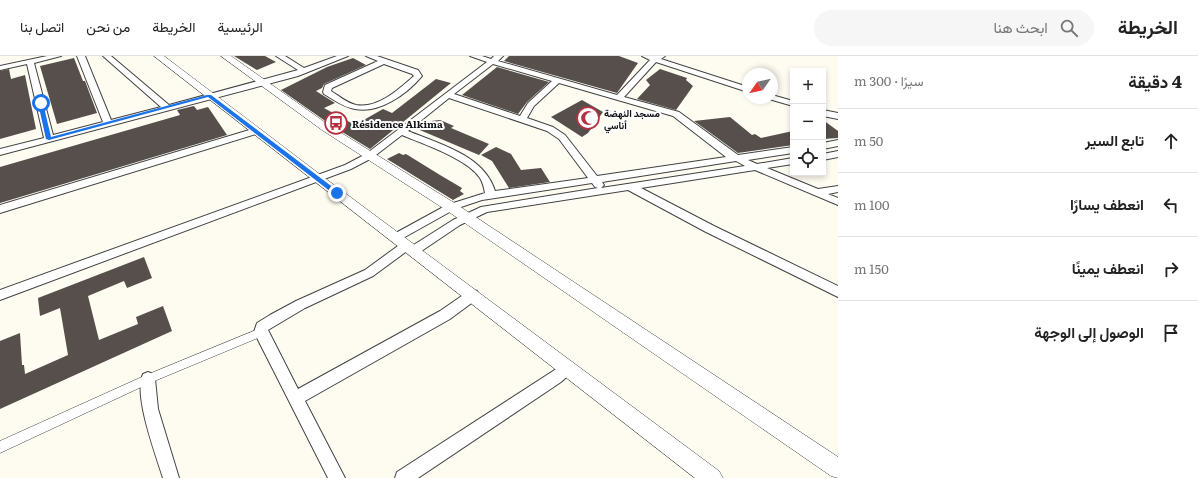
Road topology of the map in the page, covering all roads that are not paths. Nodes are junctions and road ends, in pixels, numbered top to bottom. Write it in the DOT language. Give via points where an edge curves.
graph roads {
  1 [pos="56,56"];
  2 [pos="81,56"];
  3 [pos="107,56"];
  4 [pos="158,56"];
  5 [pos="224,56"];
  6 [pos="344,56"];
  7 [pos="370,56"];
  8 [pos="474,56"];
  9 [pos="646,56"];
  10 [pos="285,57"];
  11 [pos="495,58"];
  12 [pos="658,58"];
  13 [pos="30,61"];
  14 [pos="384,61"];
  15 [pos="0,68"];
  16 [pos="304,71"];
  17 [pos="558,79"];
  18 [pos="262,82"];
  19 [pos="742,88"];
  20 [pos="448,94"];
  21 [pos="209,96"];
  22 [pos="620,96"];
  23 [pos="778,99"];
  24 [pos="790,103"];
  25 [pos="166,107"];
  26 [pos="826,113"];
  27 [pos="838,116"];
  28 [pos="522,119"];
  29 [pos="108,123"];
  30 [pos="256,131"];
  31 [pos="401,131"];
  32 [pos="49,139"];
  33 [pos="838,143"];
  34 [pos="826,145"];
  35 [pos="790,150"];
  36 [pos="0,152"];
  37 [pos="838,154"];
  38 [pos="369,156"];
  39 [pos="826,156"];
  40 [pos="737,159"];
  41 [pos="790,161"];
  42 [pos="755,167"];
  43 [pos="619,177"];
  44 [pos="318,179"];
  45 [pos="595,180"];
  46 [pos="630,187"];
  47 [pos="838,189"];
  48 [pos="604,190"];
  49 [pos="816,193"];
  50 [pos="491,195"];
  51 [pos="838,202"];
  52 [pos="451,207"];
  53 [pos="0,209"];
  54 [pos="465,218"];
  55 [pos="405,245"];
  56 [pos="838,292"];
  57 [pos="0,295"];
  58 [pos="473,295"];
  59 [pos="261,332"];
  60 [pos="567,368"];
  61 [pos="148,379"];
  62 [pos="296,398"];
  63 [pos="0,447"];
  64 [pos="838,469"];
  65 [pos="170,478"];
  66 [pos="338,478"];
  67 [pos="403,478"];
  68 [pos="712,478"];
  1 -- 13 [label="street"];
  2 -- 29 [label="street"];
  3 -- 25 [label="street"];
  4 -- 21 [label="street"];
  5 -- 18 [label="street"];
  6 -- 16 [label="street"];
  7 -- 14 [label="street"];
  8 -- 11 [label="street"];
  9 -- 12 [label="street"];
  10 -- 16 [label="street"];
  11 -- 17 [label="street"];
  11 -- 20 [label="street"];
  12 -- 19 [label="street"];
  12 -- 22 [label="street"];
  13 -- 15 [label="street"];
  13 -- 32 [label="street"];
  14 -- 14 [label="street" via="415,72 418,76 400,93 376,106 356,107 327,92 328,87"];
  16 -- 18 [label="street"];
  17 -- 22 [label="street"];
  17 -- 28 [label="street" via="531,105"];
  18 -- 21 [label="street"];
  18 -- 38 [label="street"];
  20 -- 28 [label="street"];
  20 -- 31 [label="street"];
  21 -- 25 [label="street"];
  21 -- 30 [label="street"];
  22 -- 40 [label="street" via="676,114"];
  23 -- 24 [label="street"];
  25 -- 29 [label="street"];
  26 -- 27 [label="street"];
  28 -- 45 [label="street" via="550,129 562,137"];
  29 -- 32 [label="street"];
  30 -- 44 [label="street"];
  30 -- 53 [label="street"];
  31 -- 38 [label="street"];
  31 -- 50 [label="street" via="445,150 476,168 483,175"];
  32 -- 36 [label="street"];
  33 -- 34 [label="street"];
  35 -- 40 [label="street"];
  37 -- 39 [label="street"];
  38 -- 44 [label="street"];
  38 -- 52 [label="street"];
  40 -- 42 [label="street"];
  40 -- 43 [label="street"];
  41 -- 42 [label="street"];
  42 -- 46 [label="street"];
  42 -- 49 [label="street"];
  43 -- 45 [label="street"];
  43 -- 46 [label="street"];
  44 -- 55 [label="street"];
  44 -- 57 [label="street"];
  45 -- 48 [label="street"];
  45 -- 50 [label="street"];
  46 -- 48 [label="street"];
  46 -- 56 [label="street"];
  47 -- 49 [label="street"];
  48 -- 54 [label="street" via="490,209"];
  49 -- 51 [label="street"];
  50 -- 52 [label="street"];
  52 -- 54 [label="street"];
  52 -- 55 [label="street"];
  54 -- 55 [label="street"];
  54 -- 64 [label="street"];
  55 -- 58 [label="street"];
  55 -- 59 [label="street" via="368,274 267,323 262,326"];
  58 -- 60 [label="street"];
  58 -- 62 [label="street" via="445,315"];
  59 -- 61 [label="street"];
  59 -- 62 [label="street"];
  60 -- 67 [label="street"];
  60 -- 68 [label="street"];
  61 -- 63 [label="street"];
  61 -- 65 [label="street" via="150,409"];
  62 -- 66 [label="street"];
}
